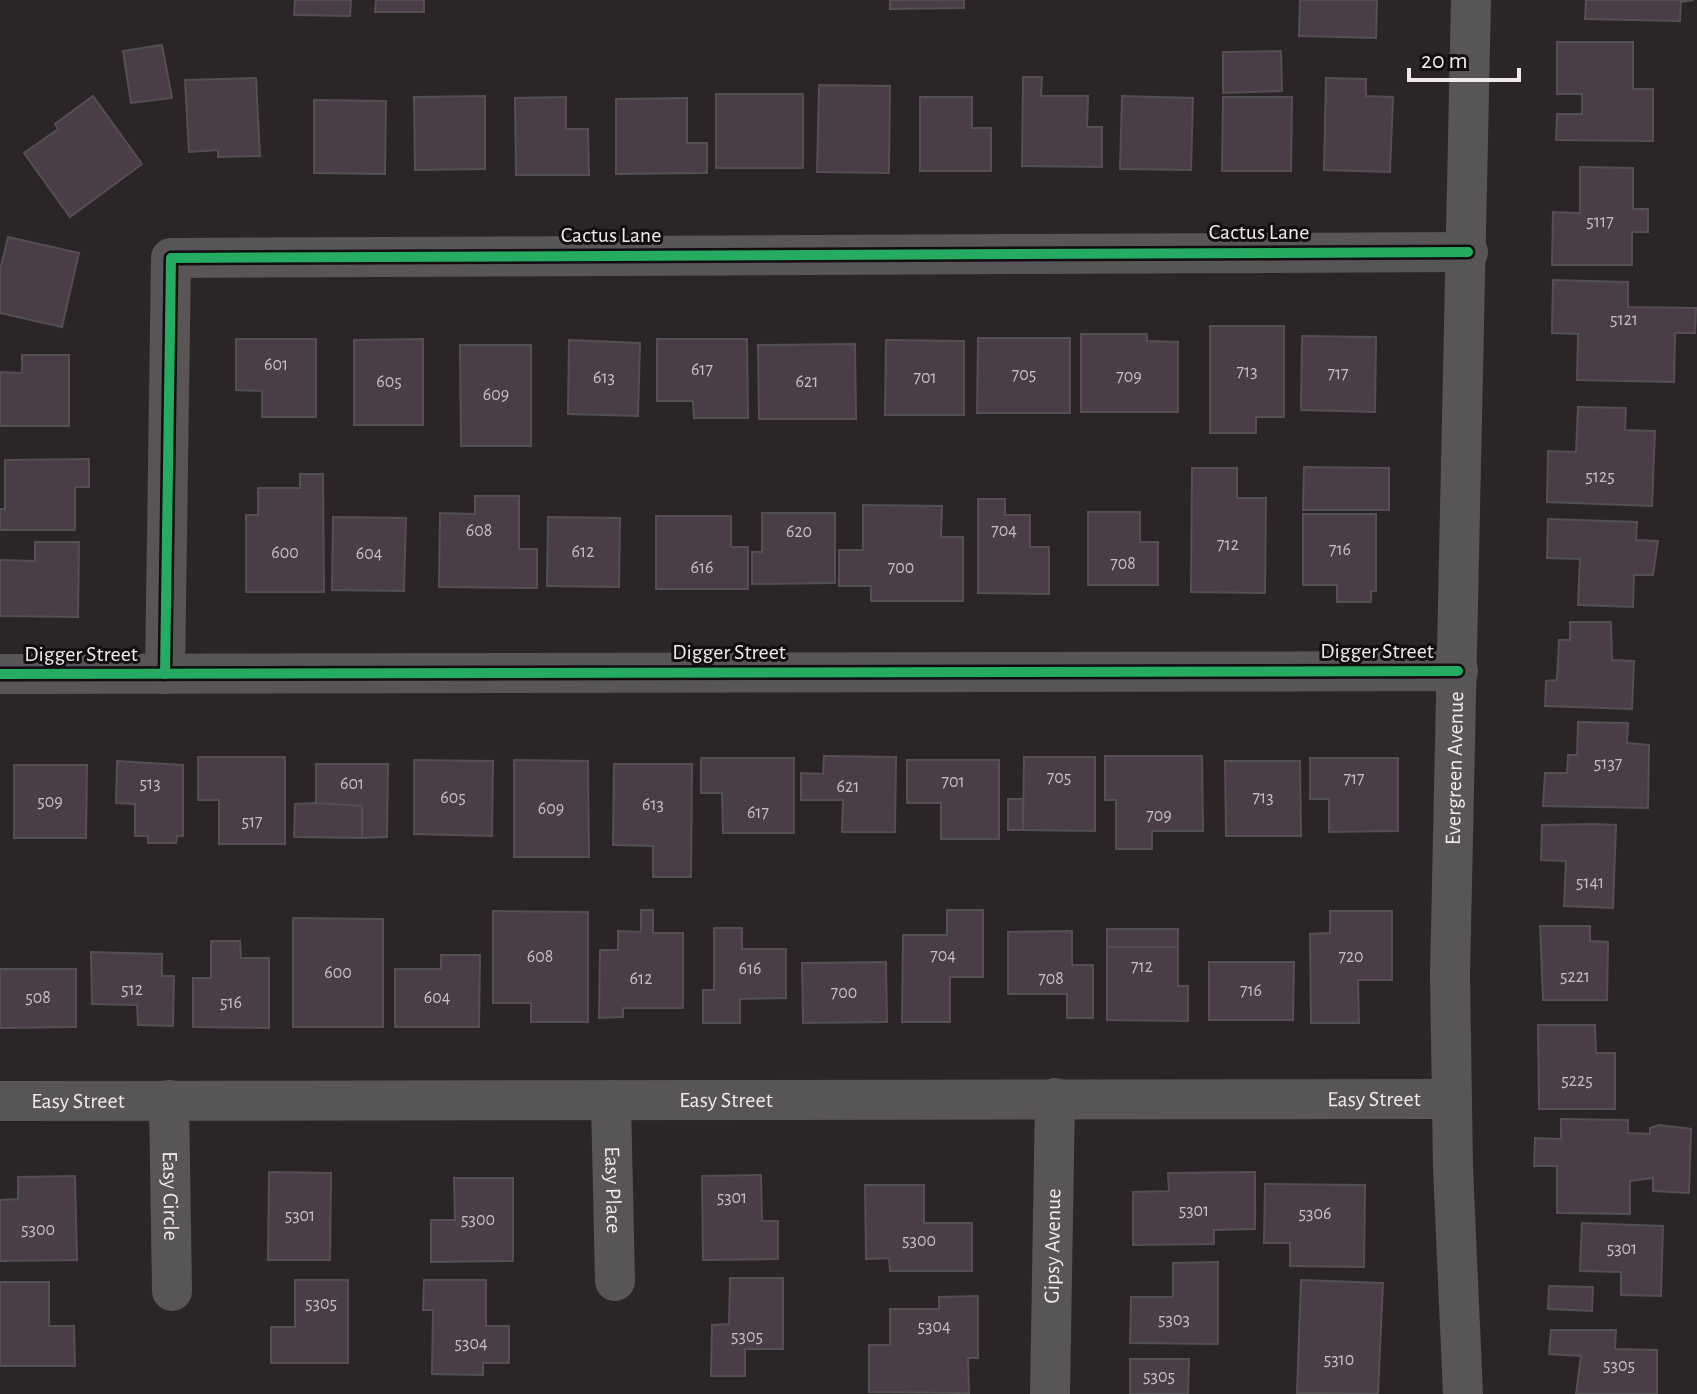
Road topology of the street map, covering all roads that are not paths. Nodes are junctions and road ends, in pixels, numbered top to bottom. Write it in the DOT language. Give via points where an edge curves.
graph roads {
  1 [pos="1471,0"];
  2 [pos="1468,252"];
  3 [pos="1458,671"];
  4 [pos="0,674"];
  5 [pos="165,674"];
  6 [pos="1055,1098"];
  7 [pos="1451,1099"];
  8 [pos="169,1100"];
  9 [pos="611,1100"];
  10 [pos="0,1101"];
  11 [pos="615,1281"];
  12 [pos="172,1291"];
  13 [pos="1050,1394"];
  14 [pos="1463,1394"];
  1 -- 2 [label="street, Evergreen Avenue"];
  2 -- 3 [label="street, Evergreen Avenue"];
  2 -- 5 [label="street, Cactus Lane" via="171,258"];
  3 -- 5 [label="street, Digger Street"];
  3 -- 7 [label="street, Evergreen Avenue"];
  4 -- 5 [label="street, Digger Street"];
  6 -- 7 [label="street, Easy Street"];
  6 -- 9 [label="street, Easy Street"];
  6 -- 13 [label="street, Gipsy Avenue"];
  7 -- 14 [label="street, Evergreen Avenue"];
  8 -- 9 [label="street, Easy Street"];
  8 -- 10 [label="street, Easy Street"];
  8 -- 12 [label="street, Easy Circle"];
  9 -- 11 [label="street, Easy Place"];
}
